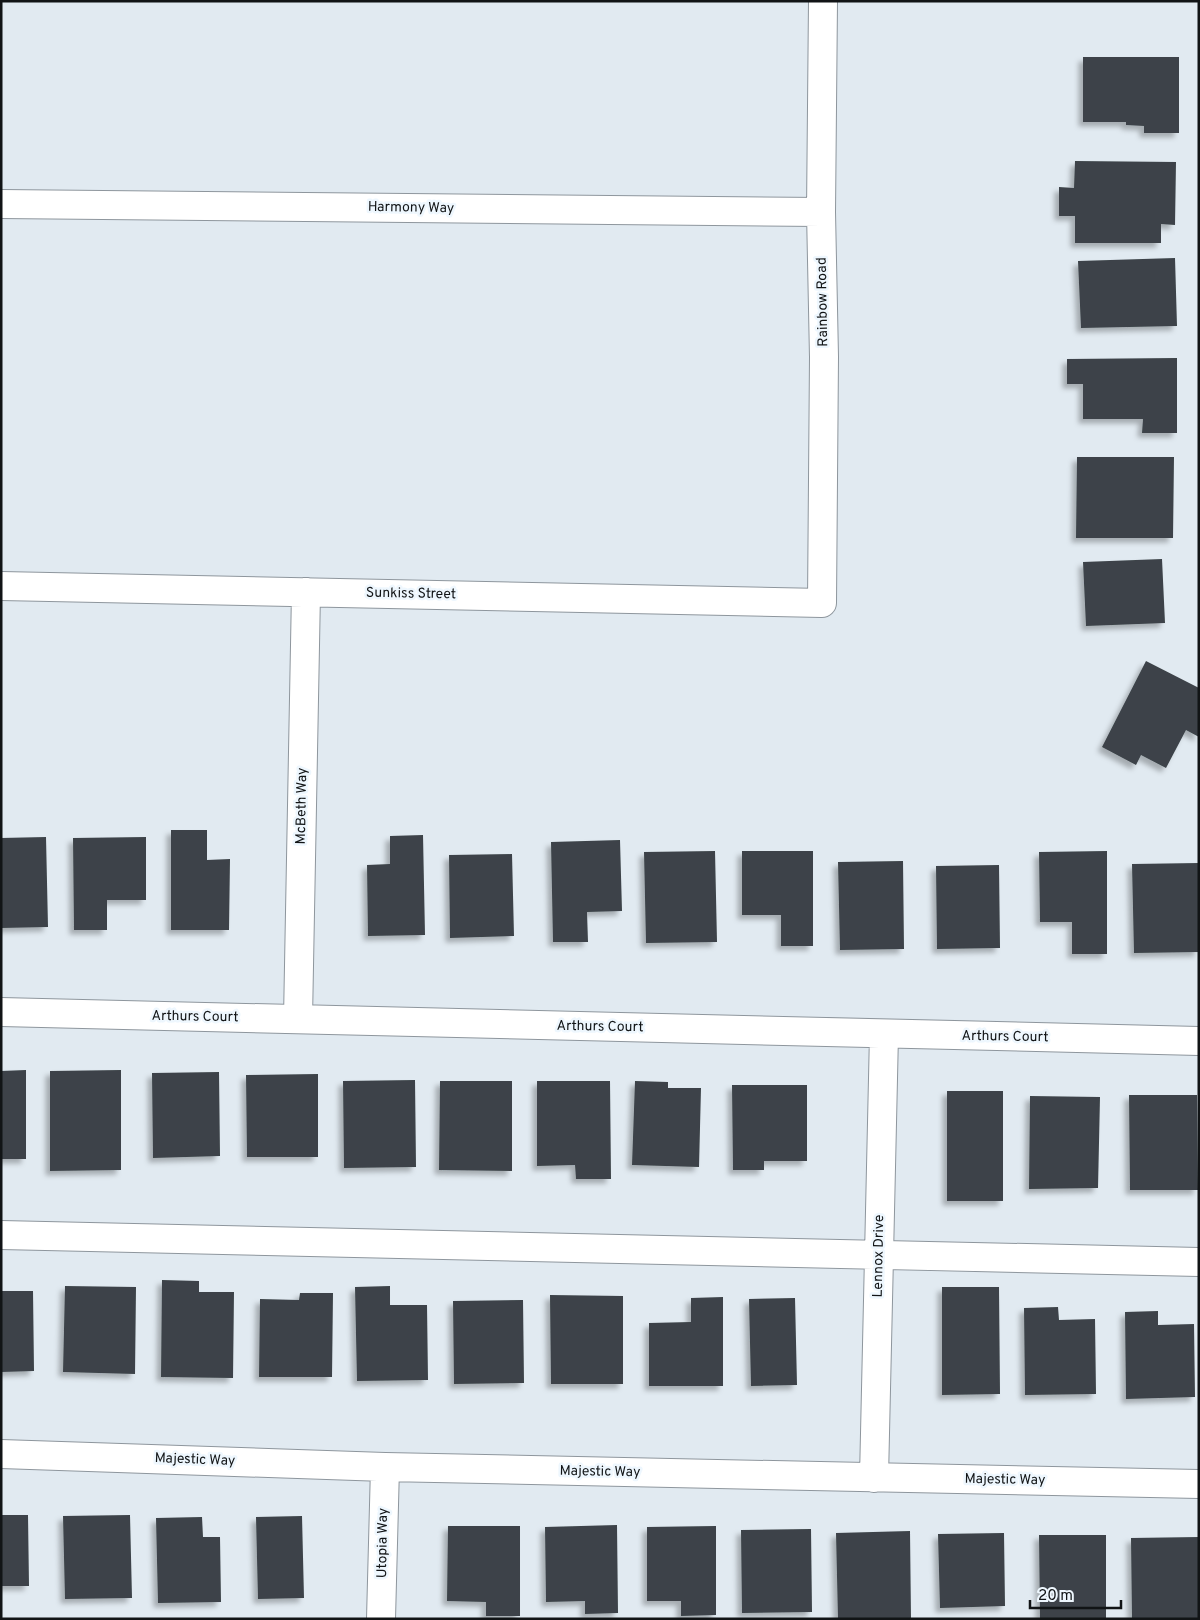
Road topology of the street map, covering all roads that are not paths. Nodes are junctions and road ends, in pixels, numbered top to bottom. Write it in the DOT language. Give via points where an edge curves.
graph roads {
  1 [pos="823,1"];
  2 [pos="1,204"];
  3 [pos="821,212"];
  4 [pos="1,586"];
  5 [pos="306,592"];
  6 [pos="822,603"];
  7 [pos="1,1012"];
  8 [pos="298,1019"];
  9 [pos="884,1034"];
  10 [pos="1199,1041"];
  11 [pos="1,1235"];
  12 [pos="879,1256"];
  13 [pos="1199,1262"];
  14 [pos="1,1454"];
  15 [pos="385,1467"];
  16 [pos="874,1478"];
  17 [pos="1199,1484"];
  18 [pos="382,1619"];
  1 -- 3 [label="street, Rainbow Road"];
  2 -- 3 [label="street, Harmony Way"];
  3 -- 6 [label="street, Rainbow Road" via="824,357"];
  4 -- 5 [label="street, Sunkiss Street"];
  5 -- 6 [label="street, Sunkiss Street"];
  5 -- 8 [label="street, McBeth Way"];
  7 -- 8 [label="street, Arthurs Court"];
  8 -- 9 [label="street, Arthurs Court"];
  9 -- 10 [label="street, Arthurs Court"];
  9 -- 12 [label="street, Lennox Drive"];
  11 -- 12 [label="street"];
  12 -- 13 [label="street"];
  12 -- 16 [label="street, Lennox Drive"];
  14 -- 15 [label="street, Majestic Way"];
  15 -- 16 [label="street, Majestic Way"];
  15 -- 18 [label="street, Utopia Way"];
  16 -- 17 [label="street, Majestic Way"];
}
